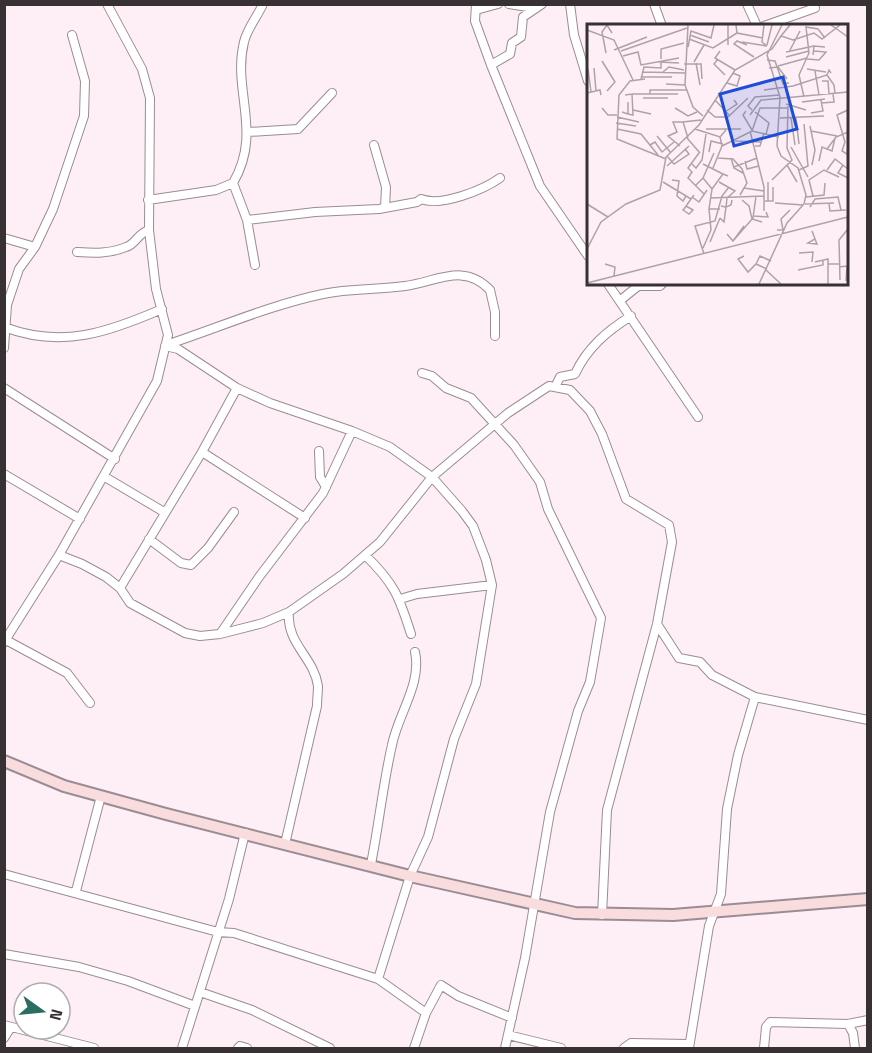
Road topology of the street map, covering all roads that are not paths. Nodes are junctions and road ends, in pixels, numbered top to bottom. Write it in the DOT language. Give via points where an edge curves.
graph roads {
  1 [pos="107,4"];
  2 [pos="262,4"];
  3 [pos="498,4"];
  4 [pos="509,4"];
  5 [pos="542,4"];
  6 [pos="570,4"];
  7 [pos="654,4"];
  8 [pos="747,4"];
  9 [pos="476,7"];
  10 [pos="534,8"];
  11 [pos="815,8"];
  12 [pos="661,24"];
  13 [pos="757,24"];
  14 [pos="770,24"];
  15 [pos="72,35"];
  16 [pos="491,65"];
  17 [pos="587,78"];
  18 [pos="332,93"];
  19 [pos="248,132"];
  20 [pos="374,145"];
  21 [pos="500,178"];
  22 [pos="234,183"];
  23 [pos="148,200"];
  24 [pos="385,208"];
  25 [pos="247,220"];
  26 [pos="149,230"];
  27 [pos="4,238"];
  28 [pos="35,247"];
  29 [pos="77,252"];
  30 [pos="587,255"];
  31 [pos="255,265"];
  32 [pos="609,285"];
  33 [pos="661,285"];
  34 [pos="622,299"];
  35 [pos="162,309"];
  36 [pos="631,316"];
  37 [pos="5,328"];
  38 [pos="495,336"];
  39 [pos="165,346"];
  40 [pos="4,348"];
  41 [pos="422,373"];
  42 [pos="4,387"];
  43 [pos="237,387"];
  44 [pos="555,387"];
  45 [pos="698,417"];
  46 [pos="494,424"];
  47 [pos="352,431"];
  48 [pos="319,451"];
  49 [pos="202,452"];
  50 [pos="115,459"];
  51 [pos="4,474"];
  52 [pos="105,477"];
  53 [pos="432,477"];
  54 [pos="326,487"];
  55 [pos="164,512"];
  56 [pos="234,512"];
  57 [pos="305,518"];
  58 [pos="80,519"];
  59 [pos="149,539"];
  60 [pos="59,555"];
  61 [pos="365,555"];
  62 [pos="492,585"];
  63 [pos="120,588"];
  64 [pos="400,599"];
  65 [pos="289,612"];
  66 [pos="657,624"];
  67 [pos="220,634"];
  68 [pos="411,634"];
  69 [pos="5,641"];
  70 [pos="415,652"];
  71 [pos="755,697"];
  72 [pos="90,703"];
  73 [pos="867,720"];
  74 [pos="4,761"];
  75 [pos="101,796"];
  76 [pos="244,833"];
  77 [pos="285,844"];
  78 [pos="371,864"];
  79 [pos="4,874"];
  80 [pos="410,876"];
  81 [pos="76,891"];
  82 [pos="867,899"];
  83 [pos="534,905"];
  84 [pos="715,910"];
  85 [pos="602,915"];
  86 [pos="218,932"];
  87 [pos="4,954"];
  88 [pos="378,979"];
  89 [pos="200,992"];
  90 [pos="195,1006"];
  91 [pos="426,1013"];
  92 [pos="512,1018"];
  93 [pos="867,1020"];
  94 [pos="848,1023"];
  95 [pos="8,1026"];
  96 [pos="508,1035"];
  97 [pos="4,1038"];
  98 [pos="688,1046"];
  99 [pos="94,1048"];
  100 [pos="182,1048"];
  101 [pos="238,1048"];
  102 [pos="247,1048"];
  103 [pos="330,1048"];
  104 [pos="414,1048"];
  105 [pos="505,1048"];
  106 [pos="561,1048"];
  107 [pos="624,1048"];
  108 [pos="764,1048"];
  109 [pos="855,1048"];
  1 -- 23 [label="street" via="142,69 150,98"];
  2 -- 19 [label="street" via="244,40"];
  3 -- 9 [label="street"];
  4 -- 10 [label="street"];
  5 -- 10 [label="street"];
  6 -- 17 [label="street" via="574,35"];
  7 -- 12 [label="street"];
  8 -- 13 [label="street"];
  9 -- 16 [label="street" via="475,21"];
  10 -- 16 [label="street" via="523,17 521,37 512,43 510,54"];
  11 -- 14 [label="street"];
  15 -- 28 [label="street" via="85,81 84,116 53,209"];
  16 -- 30 [label="street" via="540,186"];
  18 -- 19 [label="street" via="298,129"];
  19 -- 22 [label="street"];
  20 -- 24 [label="street" via="386,187"];
  21 -- 24 [label="street" via="487,188 470,193"];
  22 -- 23 [label="street" via="216,190"];
  22 -- 25 [label="street"];
  23 -- 26 [label="street"];
  24 -- 25 [label="street"];
  25 -- 31 [label="street"];
  26 -- 29 [label="street" via="126,248 104,254"];
  26 -- 35 [label="street"];
  27 -- 28 [label="street"];
  28 -- 37 [label="street" via="19,269 7,305"];
  32 -- 36 [label="street"];
  33 -- 34 [label="street" via="638,286"];
  35 -- 37 [label="street" via="75,339"];
  35 -- 39 [label="street" via="168,334"];
  36 -- 44 [label="street" via="609,329 581,360 575,374 560,377"];
  36 -- 45 [label="street"];
  37 -- 40 [label="street"];
  38 -- 39 [label="street" via="490,290 473,277 451,274 406,286 310,297"];
  39 -- 43 [label="street" via="196,359"];
  39 -- 50 [label="street" via="157,381"];
  41 -- 46 [label="street" via="471,398"];
  42 -- 50 [label="street"];
  43 -- 47 [label="street" via="270,403"];
  43 -- 49 [label="street"];
  44 -- 46 [label="street" via="543,388"];
  44 -- 66 [label="street" via="570,390 590,411 626,500 669,525 672,542"];
  46 -- 53 [label="street"];
  46 -- 83 [label="street" via="540,482 548,509 601,618 590,682 552,803"];
  47 -- 53 [label="street" via="390,447"];
  47 -- 54 [label="street"];
  48 -- 54 [label="street" via="320,477"];
  49 -- 55 [label="street"];
  49 -- 57 [label="street"];
  50 -- 52 [label="street"];
  51 -- 58 [label="street"];
  52 -- 55 [label="street"];
  52 -- 58 [label="street"];
  53 -- 61 [label="street"];
  53 -- 62 [label="street" via="473,526"];
  54 -- 57 [label="street"];
  55 -- 59 [label="street"];
  56 -- 59 [label="street" via="191,565 181,563"];
  57 -- 67 [label="street"];
  58 -- 60 [label="street"];
  59 -- 63 [label="street"];
  60 -- 63 [label="street" via="82,564"];
  60 -- 69 [label="street"];
  61 -- 64 [label="street" via="388,578"];
  61 -- 65 [label="street"];
  62 -- 64 [label="street"];
  62 -- 80 [label="street" via="476,684 450,749 428,837"];
  63 -- 67 [label="street" via="130,603 184,633"];
  64 -- 68 [label="street"];
  65 -- 67 [label="street"];
  65 -- 77 [label="street" via="287,626 318,686 317,706"];
  66 -- 71 [label="street" via="680,658 700,662 712,675"];
  66 -- 85 [label="street" via="607,810"];
  69 -- 72 [label="street" via="67,673"];
  70 -- 78 [label="street" via="415,676 392,745"];
  71 -- 73 [label="street"];
  71 -- 84 [label="street" via="727,809 721,894"];
  74 -- 75 [label="street" via="64,786"];
  75 -- 76 [label="street"];
  75 -- 81 [label="street"];
  76 -- 77 [label="street"];
  76 -- 86 [label="street"];
  77 -- 78 [label="street"];
  78 -- 80 [label="street"];
  79 -- 81 [label="street"];
  80 -- 83 [label="street"];
  80 -- 88 [label="street"];
  81 -- 86 [label="street"];
  82 -- 84 [label="street"];
  83 -- 85 [label="street"];
  83 -- 92 [label="street"];
  84 -- 85 [label="street" via="673,915"];
  84 -- 98 [label="street"];
  86 -- 88 [label="street" via="234,933"];
  86 -- 89 [label="street"];
  87 -- 90 [label="street" via="79,967"];
  88 -- 91 [label="street"];
  89 -- 90 [label="street"];
  89 -- 103 [label="street" via="252,1010"];
  90 -- 100 [label="street"];
  91 -- 92 [label="street" via="441,985"];
  91 -- 104 [label="street"];
  92 -- 96 [label="street"];
  93 -- 94 [label="street"];
  94 -- 108 [label="street" via="770,1022"];
  94 -- 109 [label="street"];
  95 -- 97 [label="street"];
  95 -- 99 [label="street"];
  96 -- 105 [label="street"];
  96 -- 106 [label="street"];
  98 -- 107 [label="street" via="631,1043"];
  101 -- 102 [label="street"];
}
